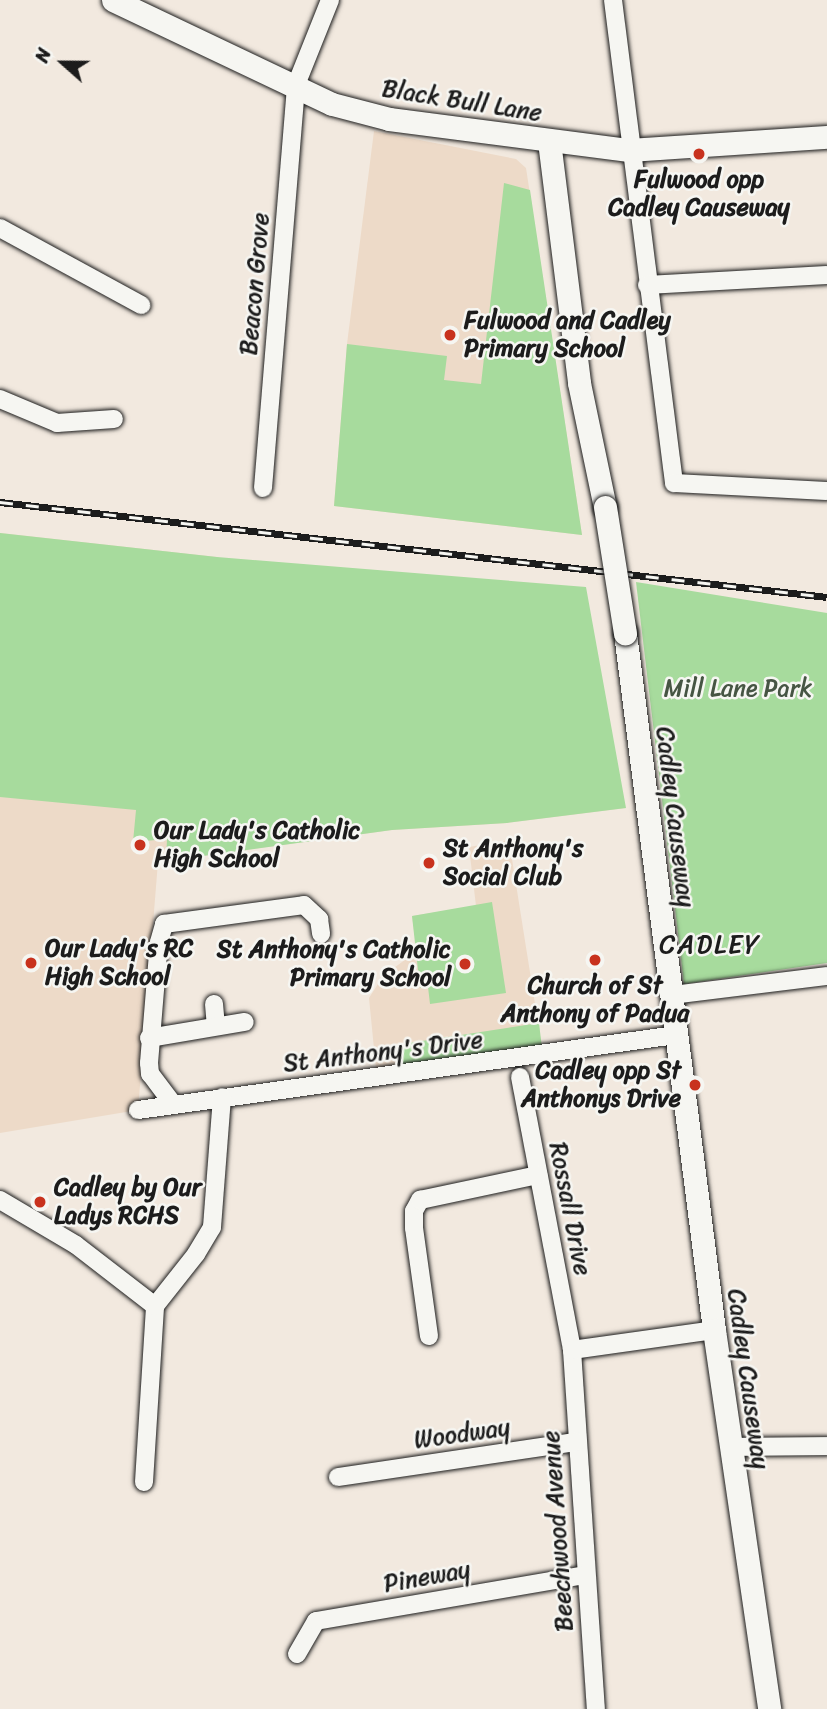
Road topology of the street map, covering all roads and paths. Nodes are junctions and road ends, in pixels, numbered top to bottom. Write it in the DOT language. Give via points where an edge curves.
graph roads {
  1 [pos="113,0"];
  2 [pos="330,0"];
  3 [pos="612,0"];
  4 [pos="296,85"];
  5 [pos="827,137"];
  6 [pos="549,141"];
  7 [pos="629,150"];
  8 [pos="0,228"];
  9 [pos="827,275"];
  10 [pos="647,285"];
  11 [pos="141,305"];
  12 [pos="0,399"];
  13 [pos="114,419"];
  14 [pos="264,488"];
  15 [pos="827,491"];
  16 [pos="321,934"];
  17 [pos="826,981"];
  18 [pos="672,995"];
  19 [pos="215,1004"];
  20 [pos="245,1022"];
  21 [pos="216,1025"];
  22 [pos="676,1035"];
  23 [pos="149,1038"];
  24 [pos="520,1077"];
  25 [pos="222,1097"];
  26 [pos="173,1104"];
  27 [pos="138,1110"];
  28 [pos="538,1175"];
  29 [pos="0,1200"];
  30 [pos="155,1306"];
  31 [pos="714,1330"];
  32 [pos="429,1336"];
  33 [pos="572,1350"];
  34 [pos="576,1442"];
  35 [pos="827,1446"];
  36 [pos="732,1447"];
  37 [pos="349,1470"];
  38 [pos="142,1482"];
  39 [pos="584,1576"];
  40 [pos="297,1654"];
  41 [pos="596,1709"];
  42 [pos="769,1709"];
  1 -- 4 [label="street, Black Bull Lane"];
  2 -- 4 [label="street, Beacon Grove"];
  3 -- 7 [label="street"];
  4 -- 6 [label="street, Black Bull Lane" via="332,104 388,119"];
  4 -- 14 [label="street, Beacon Grove"];
  5 -- 7 [label="street, Black Bull Lane"];
  6 -- 7 [label="street, Black Bull Lane"];
  6 -- 18 [label="street, Cadley Causeway, bridge" via="579,383 625,633"];
  7 -- 10 [label="street"];
  8 -- 11 [label="street"];
  9 -- 10 [label="street"];
  10 -- 15 [label="street" via="674,484"];
  12 -- 13 [label="street" via="57,423"];
  16 -- 23 [label="street" via="319,919 304,905 164,924"];
  17 -- 18 [label="street"];
  18 -- 22 [label="street, Cadley Causeway"];
  19 -- 21 [label="street"];
  20 -- 21 [label="street"];
  21 -- 23 [label="street"];
  22 -- 25 [label="street, St Anthony's Drive"];
  22 -- 31 [label="street, Cadley Causeway"];
  23 -- 26 [label="street" via="150,1074"];
  24 -- 28 [label="street, Rossall Drive"];
  25 -- 26 [label="street, St Anthony's Drive"];
  25 -- 30 [label="street" via="212,1227"];
  26 -- 27 [label="street, St Anthony's Drive"];
  28 -- 32 [label="street" via="420,1200 414,1211 414,1228"];
  28 -- 33 [label="street, Rossall Drive"];
  29 -- 30 [label="street" via="76,1245"];
  30 -- 38 [label="street"];
  31 -- 33 [label="street"];
  31 -- 36 [label="street, Cadley Causeway"];
  33 -- 34 [label="street, Beechwood Avenue"];
  34 -- 37 [label="street, Woodway"];
  34 -- 39 [label="street, Beechwood Avenue"];
  35 -- 36 [label="street"];
  36 -- 42 [label="street, Cadley Causeway"];
  39 -- 40 [label="street, Pineway" via="310,1615"];
  39 -- 41 [label="street, Beechwood Avenue"];
}
